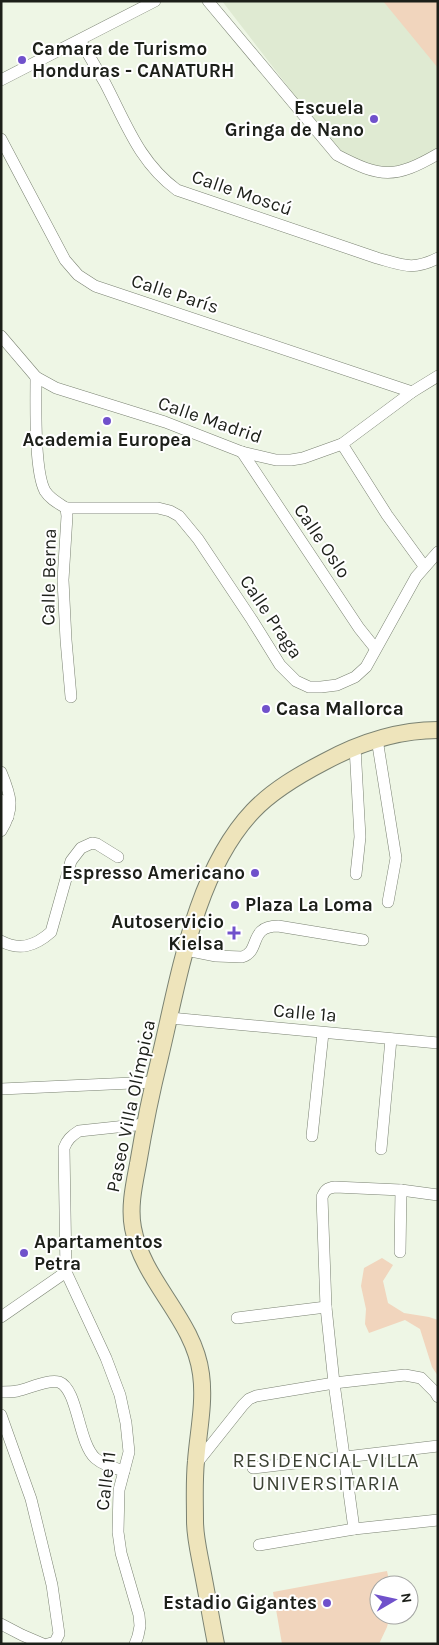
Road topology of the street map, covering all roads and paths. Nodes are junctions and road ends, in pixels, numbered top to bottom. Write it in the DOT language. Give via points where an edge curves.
graph roads {
  1 [pos="155,1"];
  2 [pos="208,1"];
  3 [pos="80,40"];
  4 [pos="1,80"];
  5 [pos="1,139"];
  6 [pos="438,154"];
  7 [pos="438,258"];
  8 [pos="1,336"];
  9 [pos="438,376"];
  10 [pos="36,377"];
  11 [pos="412,392"];
  12 [pos="342,444"];
  13 [pos="242,452"];
  14 [pos="66,508"];
  15 [pos="438,552"];
  16 [pos="424,566"];
  17 [pos="375,648"];
  18 [pos="71,698"];
  19 [pos="438,730"];
  20 [pos="377,739"];
  21 [pos="355,747"];
  22 [pos="1,772"];
  23 [pos="1,800"];
  24 [pos="8,818"];
  25 [pos="1,831"];
  26 [pos="118,857"];
  27 [pos="356,874"];
  28 [pos="388,902"];
  29 [pos="362,940"];
  30 [pos="1,941"];
  31 [pos="186,950"];
  32 [pos="170,1018"];
  33 [pos="323,1033"];
  34 [pos="391,1039"];
  35 [pos="438,1043"];
  36 [pos="154,1082"];
  37 [pos="1,1089"];
  38 [pos="145,1124"];
  39 [pos="312,1136"];
  40 [pos="382,1149"];
  41 [pos="401,1190"];
  42 [pos="438,1195"];
  43 [pos="400,1252"];
  44 [pos="66,1272"];
  45 [pos="326,1307"];
  46 [pos="1,1317"];
  47 [pos="237,1318"];
  48 [pos="334,1383"];
  49 [pos="1,1392"];
  50 [pos="438,1397"];
  51 [pos="1,1415"];
  52 [pos="438,1446"];
  53 [pos="343,1457"];
  54 [pos="196,1464"];
  55 [pos="254,1468"];
  56 [pos="124,1471"];
  57 [pos="438,1520"];
  58 [pos="354,1529"];
  59 [pos="259,1545"];
  60 [pos="1,1624"];
  61 [pos="43,1644"];
  62 [pos="48,1644"];
  63 [pos="135,1644"];
  64 [pos="216,1644"];
  1 -- 3 [label="street"];
  2 -- 6 [label="street" via="337,155 382,173 399,173"];
  3 -- 4 [label="street"];
  3 -- 7 [label="street, Calle Moscú" via="138,147 153,169 177,190 405,266 425,265"];
  5 -- 11 [label="street, Calle París" via="65,260 78,275 95,286"];
  8 -- 10 [label="street, Calle Madrid"];
  9 -- 11 [label="street, Calle Madrid"];
  10 -- 13 [label="street, Calle Madrid" via="56,388 165,422"];
  10 -- 14 [label="street, Calle Berna" via="38,454 44,488 49,497"];
  11 -- 12 [label="street, Calle Madrid"];
  12 -- 13 [label="street, Calle Madrid" via="291,460"];
  12 -- 16 [label="street"];
  13 -- 17 [label="street, Calle Oslo"];
  14 -- 17 [label="street, Calle Praga" via="158,508 180,516 280,665 296,682 321,687 355,677 366,667"];
  14 -- 18 [label="street, Calle Berna" via="63,580"];
  15 -- 16 [label="street, Calle Praga"];
  16 -- 17 [label="street, Calle Praga"];
  19 -- 20 [label="main road, Paseo Villa Olímpica"];
  20 -- 21 [label="main road, Paseo Villa Olímpica"];
  20 -- 28 [label="street" via="396,858"];
  21 -- 27 [label="street" via="360,837"];
  21 -- 31 [label="main road, Paseo Villa Olímpica" via="296,776 254,810 239,828 205,891"];
  22 -- 24 [label="street" via="10,796"];
  23 -- 24 [label="street"];
  24 -- 25 [label="street"];
  26 -- 30 [label="street" via="96,844 80,848 71,861 51,932 22,947"];
  29 -- 31 [label="street" via="269,926 262,929 246,956 216,956"];
  31 -- 32 [label="main road, Paseo Villa Olímpica"];
  32 -- 33 [label="street, Calle 1a"];
  32 -- 36 [label="main road, Paseo Villa Olímpica"];
  33 -- 34 [label="street, Calle 1a"];
  33 -- 39 [label="street"];
  34 -- 35 [label="street, Calle 1a"];
  34 -- 40 [label="street"];
  36 -- 37 [label="street"];
  36 -- 38 [label="main road, Paseo Villa Olímpica"];
  38 -- 44 [label="street" via="79,1131 66,1142"];
  38 -- 54 [label="main road, Paseo Villa Olímpica" via="131,1206 133,1228 141,1256 188,1332 197,1353 202,1392"];
  41 -- 42 [label="street"];
  41 -- 43 [label="street"];
  41 -- 45 [label="street" via="334,1187 324,1191"];
  44 -- 46 [label="street"];
  44 -- 56 [label="street, Calle 11" via="120,1395 129,1452"];
  45 -- 47 [label="street"];
  45 -- 48 [label="street"];
  48 -- 50 [label="street" via="405,1375 421,1378"];
  48 -- 53 [label="street"];
  48 -- 54 [label="street" via="248,1399"];
  49 -- 56 [label="street" via="58,1382 70,1393 92,1454 101,1462"];
  51 -- 62 [label="street" via="31,1499 52,1585 60,1634 55,1642"];
  52 -- 53 [label="street"];
  53 -- 55 [label="street"];
  53 -- 58 [label="street"];
  54 -- 64 [label="main road, Paseo Villa Olímpica" via="195,1524"];
  56 -- 63 [label="street, Calle 11" via="119,1490 118,1532 139,1615"];
  57 -- 58 [label="street"];
  58 -- 59 [label="street"];
  60 -- 61 [label="street"];
}
